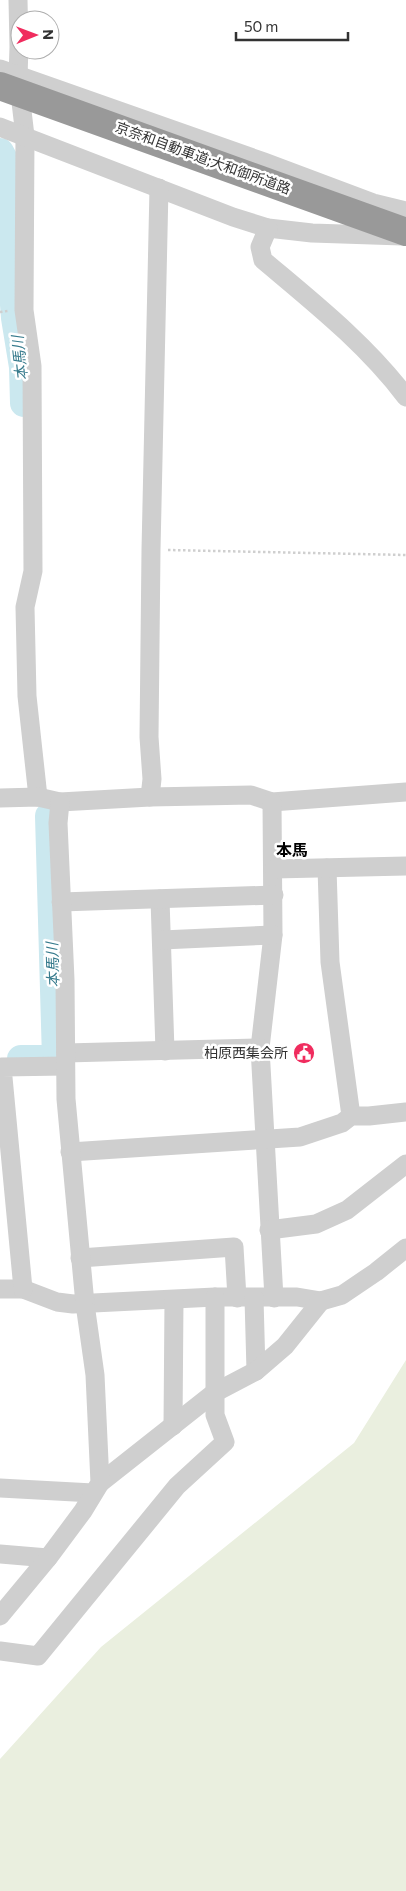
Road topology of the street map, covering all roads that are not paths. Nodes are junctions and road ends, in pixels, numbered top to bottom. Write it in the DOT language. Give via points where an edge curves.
graph roads {
  1 [pos="18,0"];
  2 [pos="0,69"];
  3 [pos="9,81"];
  4 [pos="0,127"];
  5 [pos="25,136"];
  6 [pos="159,188"];
  7 [pos="406,211"];
  8 [pos="268,228"];
  9 [pos="406,232"];
  10 [pos="406,236"];
  11 [pos="406,397"];
  12 [pos="406,792"];
  13 [pos="150,797"];
  14 [pos="0,798"];
  15 [pos="49,800"];
  16 [pos="272,802"];
  17 [pos="406,866"];
  18 [pos="327,868"];
  19 [pos="274,869"];
  20 [pos="274,895"];
  21 [pos="160,899"];
  22 [pos="61,902"];
  23 [pos="273,935"];
  24 [pos="162,940"];
  25 [pos="260,1048"];
  26 [pos="165,1051"];
  27 [pos="66,1060"];
  28 [pos="406,1112"];
  29 [pos="351,1116"];
  30 [pos="264,1139"];
  31 [pos="70,1152"];
  32 [pos="406,1164"];
  33 [pos="269,1230"];
  34 [pos="406,1248"];
  35 [pos="80,1258"];
  36 [pos="0,1289"];
  37 [pos="23,1289"];
  38 [pos="215,1297"];
  39 [pos="245,1298"];
  40 [pos="274,1298"];
  41 [pos="174,1300"];
  42 [pos="321,1301"];
  43 [pos="85,1304"];
  44 [pos="256,1371"];
  45 [pos="214,1393"];
  46 [pos="172,1426"];
  47 [pos="0,1488"];
  48 [pos="97,1488"];
  49 [pos="0,1554"];
  50 [pos="48,1558"];
  51 [pos="0,1616"];
  52 [pos="0,1651"];
  1 -- 3 [label="street" via="19,47"];
  2 -- 3 [label="street"];
  3 -- 5 [label="street"];
  3 -- 7 [label="street" via="264,162 373,203"];
  3 -- 9 [label="highway, 京奈和自動車道;大和御所道路, bridge"];
  4 -- 5 [label="street"];
  5 -- 6 [label="street"];
  5 -- 15 [label="street" via="24,310 32,366 33,561 25,607 27,686"];
  6 -- 8 [label="street"];
  6 -- 13 [label="street" via="151,550"];
  8 -- 10 [label="street"];
  8 -- 11 [label="street" via="260,247 263,260 344,328"];
  12 -- 16 [label="street"];
  13 -- 15 [label="street"];
  13 -- 16 [label="street" via="251,795"];
  14 -- 15 [label="street"];
  15 -- 22 [label="street" via="58,823"];
  16 -- 19 [label="street"];
  17 -- 18 [label="street"];
  18 -- 19 [label="street"];
  18 -- 29 [label="street" via="330,962"];
  19 -- 20 [label="street"];
  20 -- 21 [label="street"];
  20 -- 23 [label="street"];
  21 -- 22 [label="street"];
  21 -- 24 [label="street"];
  22 -- 27 [label="street"];
  23 -- 24 [label="street"];
  23 -- 25 [label="street"];
  24 -- 26 [label="street"];
  25 -- 26 [label="street"];
  25 -- 30 [label="street"];
  26 -- 27 [label="street"];
  27 -- 31 [label="street"];
  27 -- 37 [label="street" via="2,1067"];
  28 -- 29 [label="street"];
  29 -- 30 [label="street" via="342,1124 300,1136"];
  30 -- 31 [label="street"];
  30 -- 33 [label="street"];
  31 -- 35 [label="street"];
  32 -- 33 [label="street" via="347,1210 316,1224"];
  33 -- 40 [label="street"];
  34 -- 42 [label="street" via="342,1295"];
  35 -- 39 [label="street" via="234,1247"];
  35 -- 43 [label="street"];
  36 -- 37 [label="street"];
  37 -- 43 [label="street" via="57,1302"];
  38 -- 39 [label="street"];
  38 -- 41 [label="street"];
  38 -- 45 [label="street"];
  39 -- 40 [label="street"];
  39 -- 44 [label="street"];
  40 -- 42 [label="street"];
  41 -- 43 [label="street"];
  41 -- 46 [label="street"];
  42 -- 44 [label="street" via="285,1346"];
  43 -- 48 [label="street" via="94,1375"];
  44 -- 45 [label="street"];
  45 -- 46 [label="street"];
  45 -- 52 [label="street" via="215,1415 225,1442 177,1486 38,1656"];
  46 -- 48 [label="street"];
  47 -- 48 [label="street"];
  48 -- 50 [label="street"];
  49 -- 50 [label="street"];
  50 -- 51 [label="street"];
}
